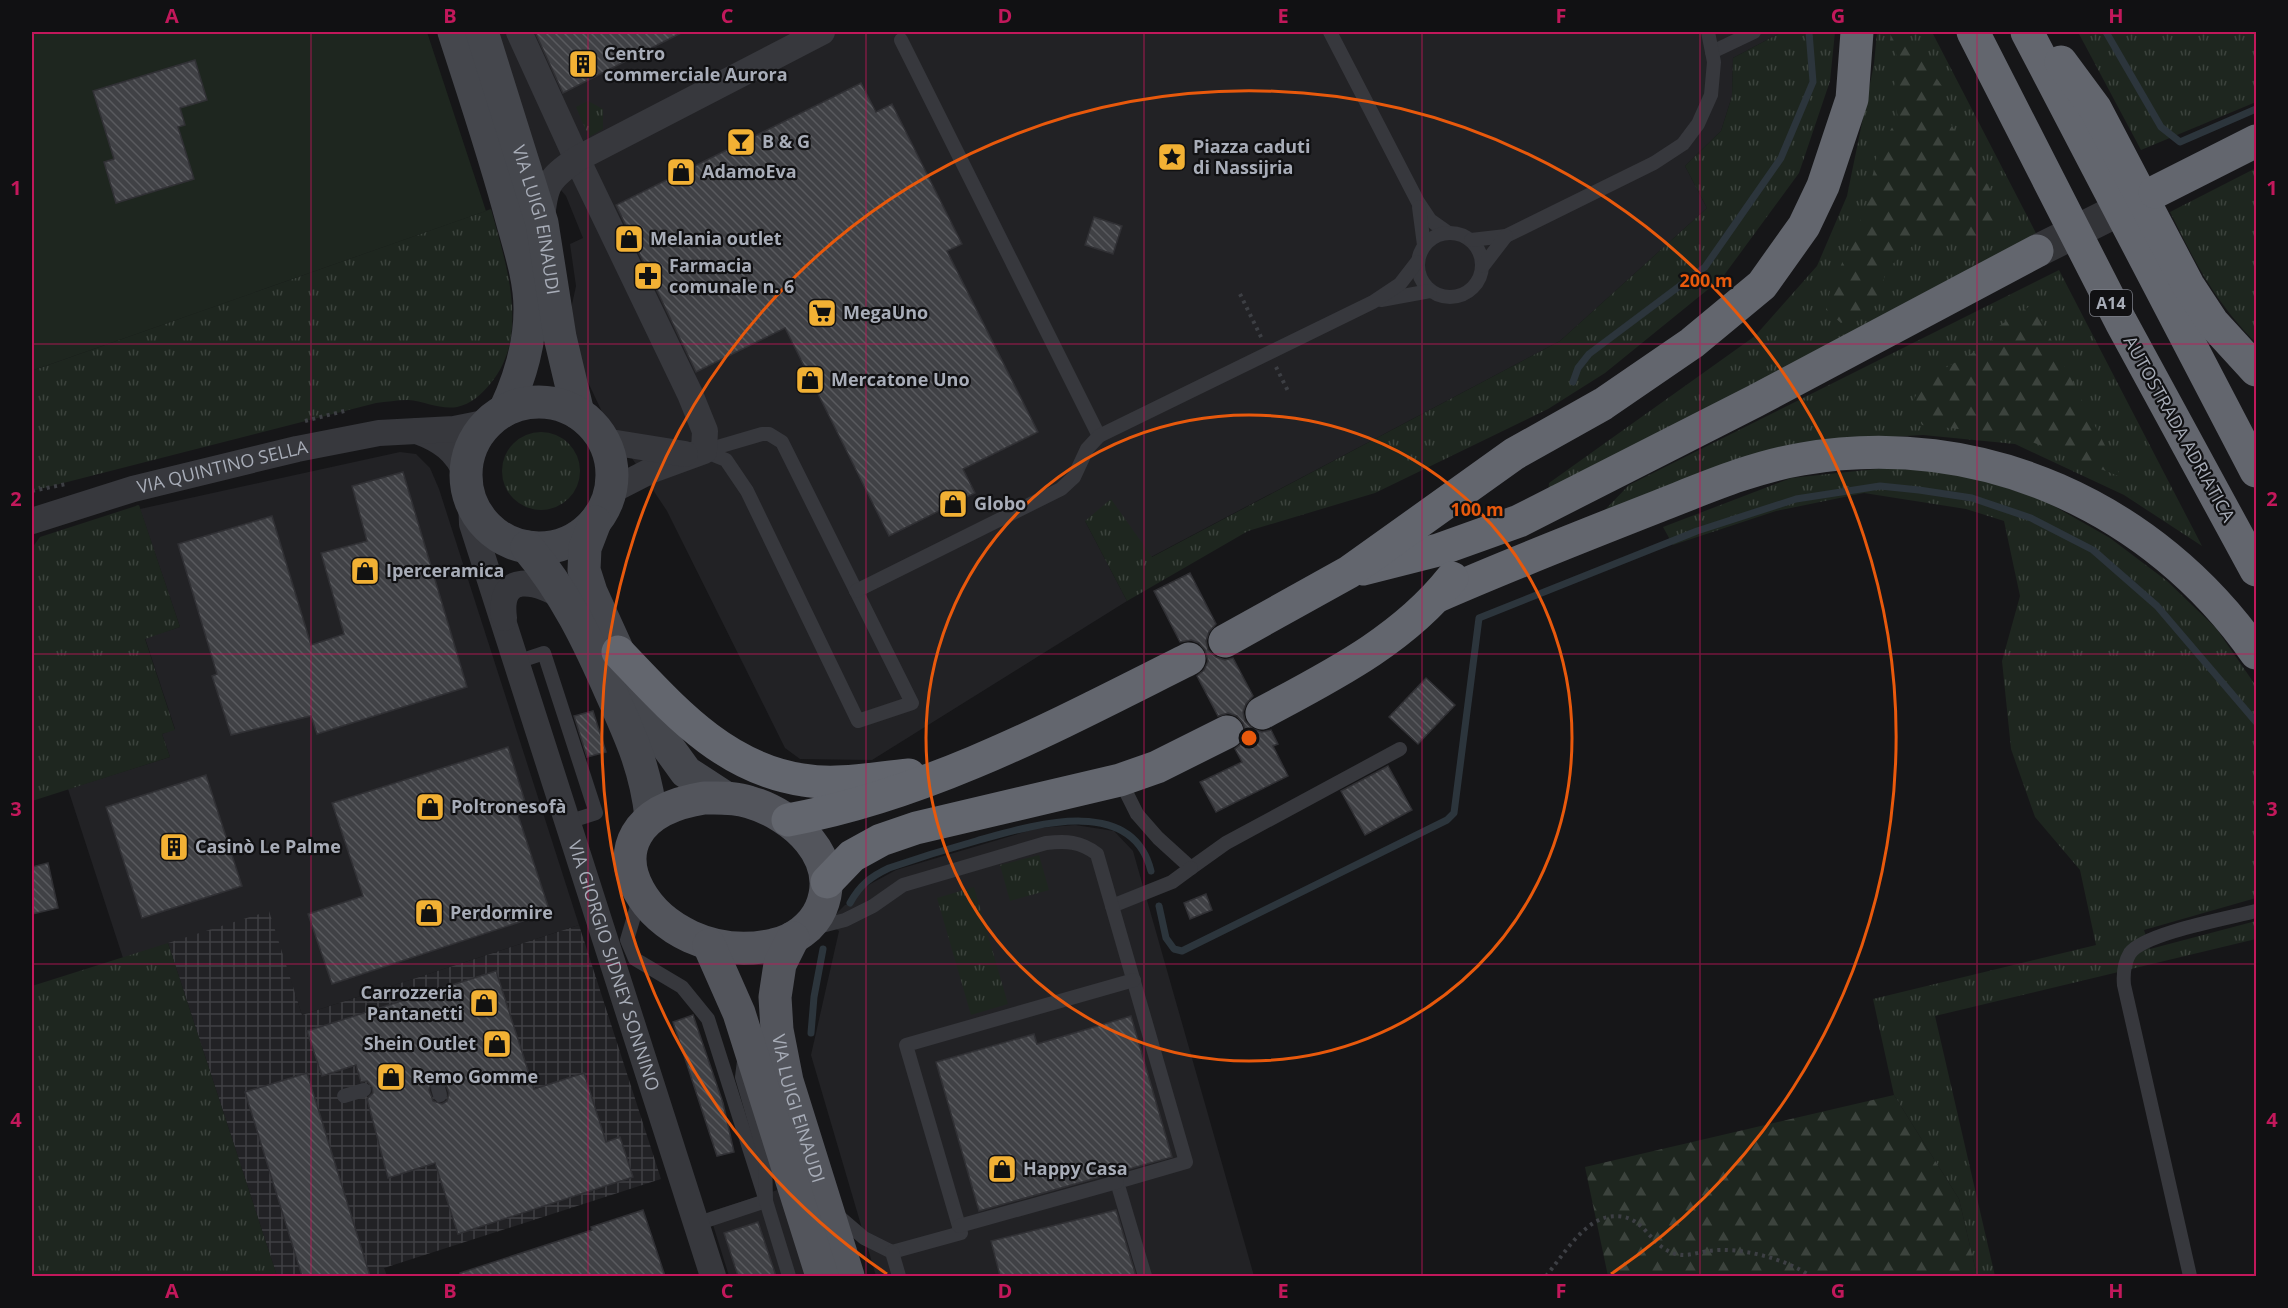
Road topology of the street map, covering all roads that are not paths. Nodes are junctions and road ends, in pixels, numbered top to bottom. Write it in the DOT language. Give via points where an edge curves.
graph roads {
  1 [pos="454,32"];
  2 [pos="482,32"];
  3 [pos="519,32"];
  4 [pos="822,32"];
  5 [pos="1330,32"];
  6 [pos="1708,32"];
  7 [pos="1754,32"];
  8 [pos="1857,32"];
  9 [pos="1973,32"];
  10 [pos="2027,32"];
  11 [pos="2039,32"];
  12 [pos="901,40"];
  13 [pos="1712,52"];
  14 [pos="2256,141"];
  15 [pos="577,159"];
  16 [pos="2155,192"];
  17 [pos="1418,202"];
  18 [pos="542,223"];
  19 [pos="1447,232"];
  20 [pos="1506,236"];
  21 [pos="1471,240"];
  22 [pos="1424,245"];
  23 [pos="2037,251"];
  24 [pos="1417,262"];
  25 [pos="1483,266"];
  26 [pos="1430,291"];
  27 [pos="1373,302"];
  28 [pos="2256,370"];
  29 [pos="578,413"];
  30 [pos="497,416"];
  31 [pos="417,430"];
  32 [pos="1099,436"];
  33 [pos="604,441"];
  34 [pos="698,453"];
  35 [pos="2256,471"];
  36 [pos="468,487"];
  37 [pos="611,491"];
  38 [pos="1519,520"];
  39 [pos="32,521"];
  40 [pos="595,522"];
  41 [pos="527,547"];
  42 [pos="2256,570"];
  43 [pos="1349,572"];
  44 [pos="856,591"];
  45 [pos="1438,596"];
  46 [pos="566,598"];
  47 [pos="504,621"];
  48 [pos="1225,641"];
  49 [pos="618,652"];
  50 [pos="2256,653"];
  51 [pos="1189,659"];
  52 [pos="1262,713"];
  53 [pos="1227,732"];
  54 [pos="1400,749"];
  55 [pos="946,772"];
  56 [pos="1120,780"];
  57 [pos="726,798"];
  58 [pos="651,817"];
  59 [pos="788,820"];
  60 [pos="1191,868"];
  61 [pos="827,882"];
  62 [pos="640,896"];
  63 [pos="1112,906"];
  64 [pos="2256,911"];
  65 [pos="800,933"];
  66 [pos="709,945"];
  67 [pos="1134,980"];
  68 [pos="747,1039"];
  69 [pos="364,1090"];
  70 [pos="344,1096"];
  71 [pos="1119,1186"];
  72 [pos="766,1201"];
  73 [pos="826,1206"];
  74 [pos="696,1224"];
  75 [pos="960,1229"];
  76 [pos="892,1252"];
  77 [pos="713,1276"];
  78 [pos="789,1276"];
  79 [pos="822,1276"];
  80 [pos="848,1276"];
  81 [pos="899,1276"];
  82 [pos="1145,1276"];
  83 [pos="2190,1276"];
  1 -- 30 [label="main road, VIA LUIGI EINAUDI" via="502,182 526,275 530,309 522,375"];
  2 -- 18 [label="main road, VIA LUIGI EINAUDI"];
  3 -- 15 [label="street"];
  4 -- 15 [label="street"];
  5 -- 17 [label="lane"];
  6 -- 13 [label="lane"];
  7 -- 13 [label="lane"];
  8 -- 43 [label="highway" via="1852,99 1823,186 1804,226 1762,285 1692,343 1603,404 1514,454"];
  9 -- 42 [label="highway, AUTOSTRADA ADRIATICA / A14" via="2121,322"];
  10 -- 35 [label="highway, A14"];
  11 -- 28 [label="highway" via="2095,108 2188,285 2213,323"];
  12 -- 32 [label="lane"];
  13 -- 20 [label="lane" via="1711,95 1698,124 1683,144 1654,163"];
  14 -- 16 [label="highway"];
  15 -- 18 [label="street" via="547,186"];
  15 -- 34 [label="street" via="690,394 705,431"];
  17 -- 19 [label="lane" via="1430,220"];
  17 -- 22 [label="lane"];
  18 -- 29 [label="main road, VIA LUIGI EINAUDI" via="560,337"];
  19 -- 21 [label="lane"];
  19 -- 22 [label="lane"];
  20 -- 21 [label="lane"];
  20 -- 25 [label="lane"];
  21 -- 25 [label="lane" via="1482,256"];
  22 -- 24 [label="lane"];
  23 -- 38 [label="highway" via="1755,401"];
  24 -- 26 [label="lane" via="1423,283"];
  24 -- 27 [label="lane" via="1400,284"];
  25 -- 26 [label="lane" via="1475,286 1467,292 1448,297"];
  26 -- 27 [label="lane"];
  27 -- 32 [label="lane"];
  29 -- 30 [label="main road, VIA LUIGI EINAUDI" via="543,402 517,405"];
  29 -- 33 [label="main road, VIA LUIGI EINAUDI"];
  30 -- 31 [label="street, VIA QUINTINO SELLA" via="454,429"];
  30 -- 36 [label="main road, VIA LUIGI EINAUDI" via="473,444"];
  31 -- 36 [label="street" via="438,439 460,459"];
  31 -- 39 [label="street, VIA QUINTINO SELLA" via="297,449 134,489"];
  32 -- 44 [label="lane" via="1087,449 1074,477 1061,489"];
  33 -- 34 [label="street" via="652,451"];
  33 -- 37 [label="main road, VIA LUIGI EINAUDI" via="612,466"];
  34 -- 37 [label="street"];
  34 -- 44 [label="lane" via="762,434 782,442"];
  34 -- 44 [label="lane" via="726,460 747,491 858,721 912,703"];
  36 -- 41 [label="main road, VIA LUIGI EINAUDI" via="477,512 493,531"];
  36 -- 47 [label="street, VIA GIORGIO SIDNEY SONNINO" via="472,524"];
  37 -- 40 [label="main road, VIA LUIGI EINAUDI"];
  38 -- 43 [label="highway" via="1438,550"];
  38 -- 45 [label="highway" via="1474,556"];
  40 -- 41 [label="main road, VIA LUIGI EINAUDI" via="565,544"];
  40 -- 49 [label="main road, VIA LUIGI EINAUDI" via="585,548 584,570"];
  41 -- 46 [label="main road"];
  43 -- 48 [label="highway"];
  45 -- 50 [label="highway" via="1537,553 1763,469 1844,454 1923,454 1961,459 2034,479 2127,527 2200,584 2230,616"];
  45 -- 52 [label="highway" via="1374,651"];
  46 -- 47 [label="street, VIA GIORGIO SIDNEY SONNINO" via="542,585 510,587 502,603"];
  46 -- 58 [label="main road" via="640,760"];
  47 -- 74 [label="street, VIA GIORGIO SIDNEY SONNINO"];
  49 -- 55 [label="highway" via="704,737 736,759 767,772 805,781 846,781"];
  49 -- 57 [label="main road, VIA LUIGI EINAUDI" via="665,743 686,772"];
  51 -- 55 [label="highway" via="1058,725"];
  53 -- 56 [label="highway" via="1157,767"];
  54 -- 60 [label="lane" via="1226,843"];
  55 -- 59 [label="highway" via="866,803"];
  56 -- 60 [label="lane" via="1137,814"];
  56 -- 61 [label="highway" via="916,828 881,840 852,856"];
  57 -- 58 [label="main road, VIA LUIGI EINAUDI" via="682,801"];
  57 -- 59 [label="main road, VIA LUIGI EINAUDI" via="748,801"];
  58 -- 62 [label="main road, VIA LUIGI EINAUDI" via="639,831 630,864"];
  59 -- 61 [label="main road, VIA LUIGI EINAUDI" via="817,850"];
  60 -- 63 [label="lane" via="1172,882"];
  61 -- 65 [label="main road, VIA LUIGI EINAUDI" via="818,916"];
  62 -- 66 [label="main road, VIA LUIGI EINAUDI" via="669,926"];
  62 -- 72 [label="lane" via="627,940 635,959 682,987 708,1019"];
  63 -- 65 [label="lane" via="1097,854 1085,844 1067,841 1046,843 903,885 845,920"];
  63 -- 67 [label="lane"];
  64 -- 83 [label="lane" via="2147,940 2126,961 2124,985"];
  65 -- 66 [label="main road, VIA LUIGI EINAUDI" via="775,945 753,949"];
  65 -- 73 [label="main road, VIA LUIGI EINAUDI" via="780,964 775,997 777,1030 787,1081"];
  66 -- 68 [label="main road, VIA LUIGI EINAUDI"];
  67 -- 71 [label="lane" via="1186,1162"];
  67 -- 75 [label="lane" via="906,1045"];
  68 -- 72 [label="lane" via="742,1077 765,1156"];
  68 -- 79 [label="main road, VIA LUIGI EINAUDI"];
  69 -- 70 [label="lane"];
  71 -- 75 [label="lane"];
  71 -- 82 [label="lane"];
  72 -- 74 [label="lane"];
  72 -- 78 [label="lane"];
  73 -- 76 [label="lane" via="864,1238"];
  73 -- 80 [label="main road, VIA LUIGI EINAUDI"];
  74 -- 77 [label="street, VIA GIORGIO SIDNEY SONNINO"];
  75 -- 76 [label="lane"];
  76 -- 81 [label="lane"];
}
